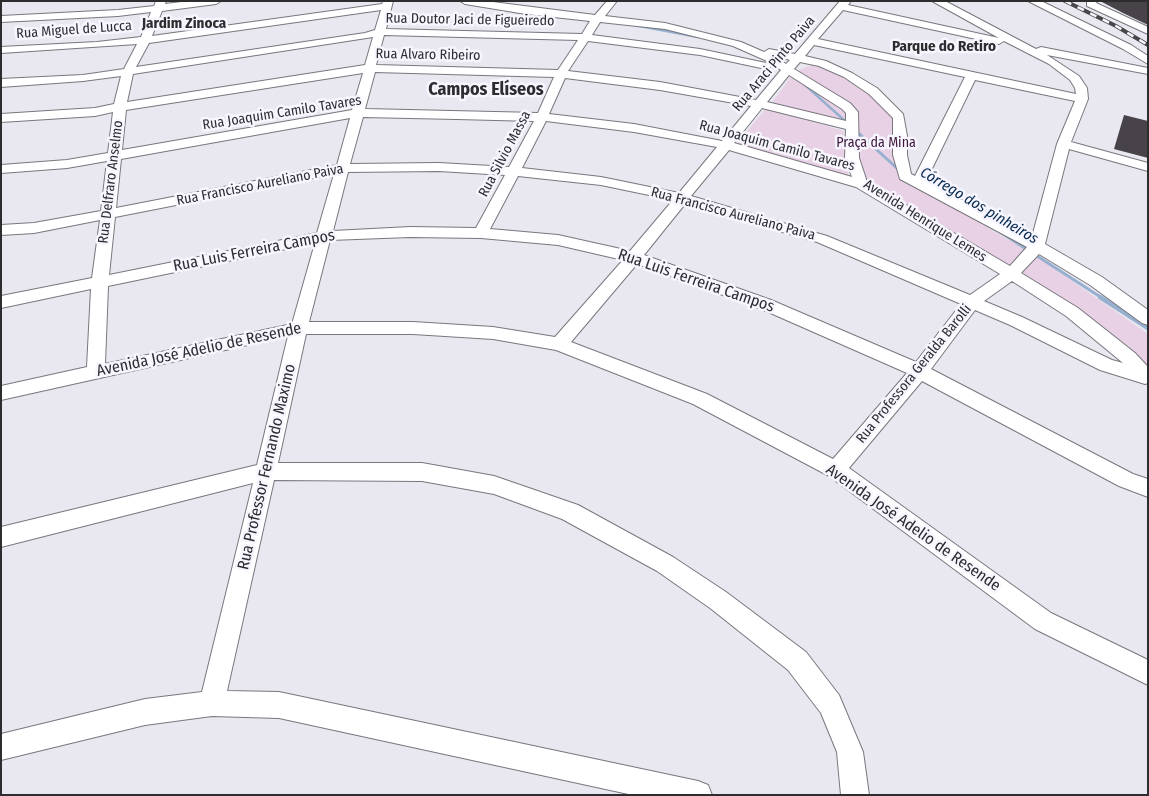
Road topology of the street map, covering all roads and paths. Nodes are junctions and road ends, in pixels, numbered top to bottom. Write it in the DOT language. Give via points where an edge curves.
graph roads {
  1 [pos="216,1"];
  2 [pos="464,1"];
  3 [pos="612,1"];
  4 [pos="937,1"];
  5 [pos="1033,1"];
  6 [pos="1092,3"];
  7 [pos="387,4"];
  8 [pos="844,4"];
  9 [pos="160,5"];
  10 [pos="599,16"];
  11 [pos="1,19"];
  12 [pos="1148,31"];
  13 [pos="380,32"];
  14 [pos="584,37"];
  15 [pos="145,40"];
  16 [pos="811,41"];
  17 [pos="1022,46"];
  18 [pos="1,50"];
  19 [pos="1148,61"];
  20 [pos="793,64"];
  21 [pos="370,68"];
  22 [pos="128,71"];
  23 [pos="1148,71"];
  24 [pos="561,74"];
  25 [pos="972,75"];
  26 [pos="1,83"];
  27 [pos="1082,99"];
  28 [pos="760,104"];
  29 [pos="120,107"];
  30 [pos="358,113"];
  31 [pos="542,117"];
  32 [pos="1,118"];
  33 [pos="853,127"];
  34 [pos="1064,144"];
  35 [pos="725,145"];
  36 [pos="115,155"];
  37 [pos="1148,166"];
  38 [pos="1,168"];
  39 [pos="343,168"];
  40 [pos="512,171"];
  41 [pos="918,183"];
  42 [pos="861,184"];
  43 [pos="682,198"];
  44 [pos="108,214"];
  45 [pos="1,230"];
  46 [pos="481,233"];
  47 [pos="325,236"];
  48 [pos="1037,246"];
  49 [pos="634,257"];
  50 [pos="1011,274"];
  51 [pos="100,281"];
  52 [pos="1,302"];
  53 [pos="972,302"];
  54 [pos="1148,319"];
  55 [pos="299,328"];
  56 [pos="559,344"];
  57 [pos="96,371"];
  58 [pos="919,371"];
  59 [pos="1146,377"];
  60 [pos="1,393"];
  61 [pos="836,470"];
  62 [pos="266,471"];
  63 [pos="1148,488"];
  64 [pos="1,537"];
  65 [pos="1148,673"];
  66 [pos="212,703"];
  67 [pos="1,747"];
  68 [pos="698,795"];
  69 [pos="855,795"];
  1 -- 9 [label="street"];
  2 -- 10 [label="street"];
  3 -- 10 [label="street, Rua Silvio Massa"];
  4 -- 17 [label="street"];
  5 -- 19 [label="street" via="1127,47"];
  6 -- 12 [label="street"];
  7 -- 13 [label="street, Rua Professor Fernando Maximo"];
  7 -- 15 [label="street, Rua Miguel de Lucca"];
  8 -- 16 [label="street, Rua Araci Pinto Paiva"];
  8 -- 17 [label="street"];
  9 -- 11 [label="street"];
  9 -- 15 [label="street, Rua Delfraro Anselmo"];
  10 -- 14 [label="street, Rua Silvio Massa"];
  10 -- 20 [label="street" via="665,26 737,44"];
  13 -- 14 [label="street, Rua Doutor Jaci de Figueiredo"];
  13 -- 21 [label="street, Rua Professor Fernando Maximo"];
  13 -- 22 [label="street, Rua Doutor Jaci de Figueiredo"];
  14 -- 20 [label="street, Rua Doutor Jaci de Figueiredo"];
  14 -- 24 [label="street, Rua Silvio Massa"];
  15 -- 18 [label="street, Rua Miguel de Lucca"];
  15 -- 22 [label="street, Rua Delfraro Anselmo"];
  16 -- 20 [label="street, Rua Araci Pinto Paiva"];
  16 -- 25 [label="street"];
  17 -- 23 [label="street"];
  17 -- 27 [label="street" via="1070,74 1080,88"];
  20 -- 28 [label="street, Rua Araci Pinto Paiva"];
  20 -- 33 [label="street, Avenida Henrique Lemes" via="852,112"];
  20 -- 41 [label="street" via="822,63 874,91 898,117 900,154 906,176"];
  21 -- 24 [label="street, Rua Alvaro Ribeiro"];
  21 -- 29 [label="street, Rua Alvaro Ribeiro"];
  21 -- 30 [label="street, Rua Professor Fernando Maximo"];
  22 -- 26 [label="street, Rua Doutor Jaci de Figueiredo" via="83,78"];
  22 -- 29 [label="street, Rua Delfraro Anselmo"];
  24 -- 28 [label="street, Rua Alvaro Ribeiro" via="660,86"];
  24 -- 31 [label="street, Rua Silvio Massa"];
  25 -- 27 [label="street"];
  25 -- 41 [label="street"];
  27 -- 34 [label="street, Rua Professora Geralda Barolli"];
  28 -- 33 [label="street, Rua Alvaro Ribeiro"];
  28 -- 35 [label="street, Rua Araci Pinto Paiva"];
  29 -- 32 [label="street, Rua Alvaro Ribeiro" via="95,112"];
  29 -- 36 [label="street, Rua Delfraro Anselmo"];
  30 -- 31 [label="street, Rua Joaquim Camilo Tavares"];
  30 -- 36 [label="street, Rua Joaquim Camilo Tavares"];
  30 -- 39 [label="street, Rua Professor Fernando Maximo"];
  31 -- 35 [label="street, Rua Joaquim Camilo Tavares" via="634,128"];
  31 -- 40 [label="street, Rua Silvio Massa"];
  33 -- 42 [label="street, Avenida Henrique Lemes" via="852,158"];
  34 -- 37 [label="street"];
  34 -- 48 [label="street, Rua Professora Geralda Barolli"];
  35 -- 42 [label="street, Rua Joaquim Camilo Tavares"];
  35 -- 43 [label="street"];
  36 -- 38 [label="street, Rua Joaquim Camilo Tavares" via="67,164"];
  36 -- 44 [label="street, Rua Delfraro Anselmo"];
  39 -- 40 [label="street, Rua Francisco Aureliano Paiva" via="439,167"];
  39 -- 44 [label="street, Rua Francisco Aureliano Paiva"];
  39 -- 47 [label="street, Rua Professor Fernando Maximo"];
  40 -- 43 [label="street, Rua Francisco Aureliano Paiva" via="600,181"];
  40 -- 46 [label="street, Rua Silvio Massa"];
  41 -- 48 [label="street"];
  42 -- 50 [label="street, Avenida Henrique Lemes"];
  43 -- 49 [label="street"];
  43 -- 53 [label="street, Rua Francisco Aureliano Paiva" via="822,239"];
  44 -- 45 [label="street, Rua Francisco Aureliano Paiva" via="34,228"];
  44 -- 51 [label="street, Rua Delfraro Anselmo"];
  46 -- 47 [label="street, Rua Luis Ferreira Campos"];
  46 -- 49 [label="street, Rua Luis Ferreira Campos" via="558,240"];
  47 -- 51 [label="street, Rua Luis Ferreira Campos"];
  47 -- 55 [label="street, Rua Professor Fernando Maximo"];
  48 -- 50 [label="street, Rua Professora Geralda Barolli"];
  48 -- 54 [label="street" via="1096,280"];
  49 -- 56 [label="street"];
  49 -- 58 [label="street, Rua Luis Ferreira Campos" via="765,304"];
  50 -- 53 [label="street, Rua Professora Geralda Barolli"];
  50 -- 59 [label="street, Avenida Henrique Lemes" via="1072,312 1129,358"];
  51 -- 52 [label="street, Rua Luis Ferreira Campos"];
  51 -- 57 [label="street, Rua Delfraro Anselmo"];
  53 -- 58 [label="street, Rua Professora Geralda Barolli"];
  53 -- 59 [label="street, Rua Francisco Aureliano Paiva" via="1106,365"];
  55 -- 56 [label="street, Avenida José Adelio de Resende" via="413,328 493,333"];
  55 -- 57 [label="street, Avenida José Adelio de Resende"];
  55 -- 62 [label="street, Rua Professor Fernando Maximo"];
  56 -- 61 [label="street, Avenida José Adelio de Resende" via="700,399"];
  57 -- 60 [label="street, Avenida José Adelio de Resende"];
  58 -- 61 [label="street, Rua Professora Geralda Barolli"];
  58 -- 63 [label="street, Rua Luis Ferreira Campos" via="1118,476"];
  61 -- 65 [label="street, Avenida José Adelio de Resende" via="1043,621"];
  62 -- 64 [label="street"];
  62 -- 66 [label="street, Rua Professor Fernando Maximo"];
  62 -- 69 [label="street" via="422,472 494,485 570,512 656,559 718,600 797,661 830,704 850,752"];
  66 -- 67 [label="street" via="145,712"];
  66 -- 68 [label="street" via="279,704"];
}
